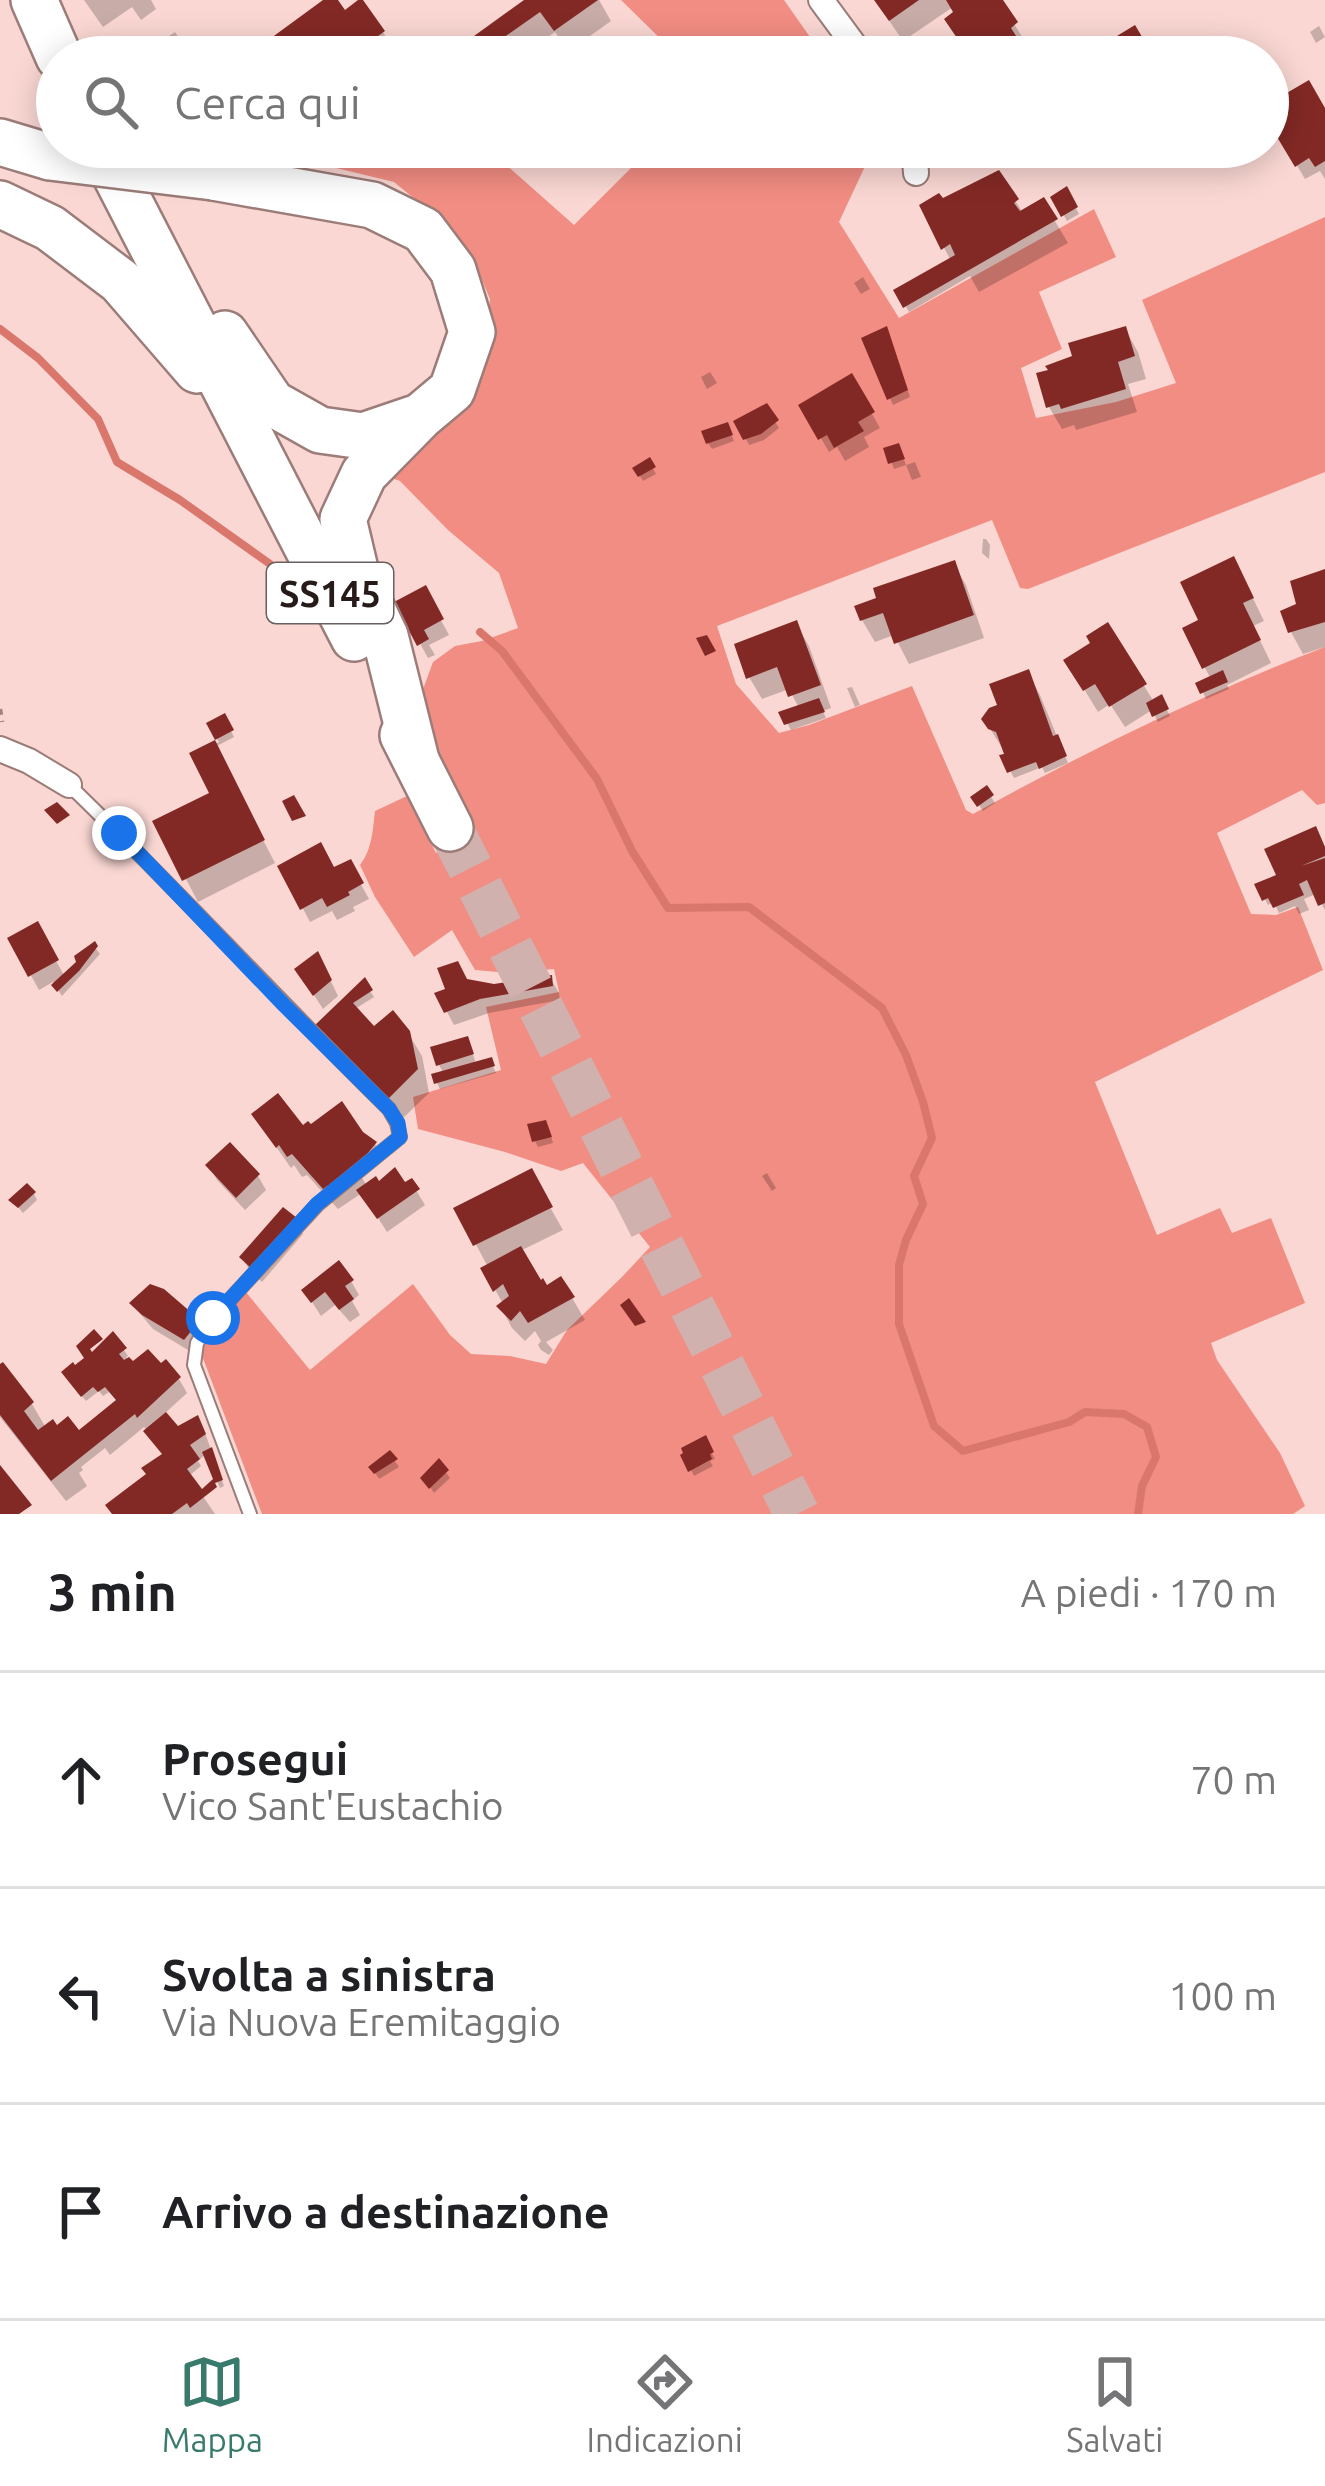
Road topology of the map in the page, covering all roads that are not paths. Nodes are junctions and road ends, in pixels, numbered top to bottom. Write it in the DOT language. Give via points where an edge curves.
graph roads {
  1 [pos="34,0"];
  2 [pos="821,0"];
  3 [pos="49,36"];
  4 [pos="848,36"];
  5 [pos="0,142"];
  6 [pos="36,153"];
  7 [pos="111,168"];
  8 [pos="140,168"];
  9 [pos="125,194"];
  10 [pos="0,204"];
  11 [pos="421,416"];
  12 [pos="245,425"];
  13 [pos="0,749"];
  14 [pos="416,760"];
  15 [pos="69,785"];
  16 [pos="450,828"];
  17 [pos="250,1514"];
  1 -- 3 [label="highway"];
  2 -- 4 [label="street"];
  5 -- 6 [label="highway, bridge"];
  7 -- 9 [label="highway, SS145"];
  8 -- 11 [label="highway, bridge" via="372,205 423,230 453,270 472,332 452,390"];
  9 -- 11 [label="highway" via="272,403 320,430 363,436"];
  9 -- 12 [label="highway, SS145"];
  10 -- 12 [label="highway" via="50,228 120,281"];
  11 -- 14 [label="highway" via="364,474 343,519 357,578 385,636"];
  12 -- 14 [label="highway, SS145"];
  13 -- 15 [label="street"];
  14 -- 16 [label="highway, SS145"];
  15 -- 17 [label="lane" via="398,1123 400,1137 317,1204 196,1342 194,1366"];
}
